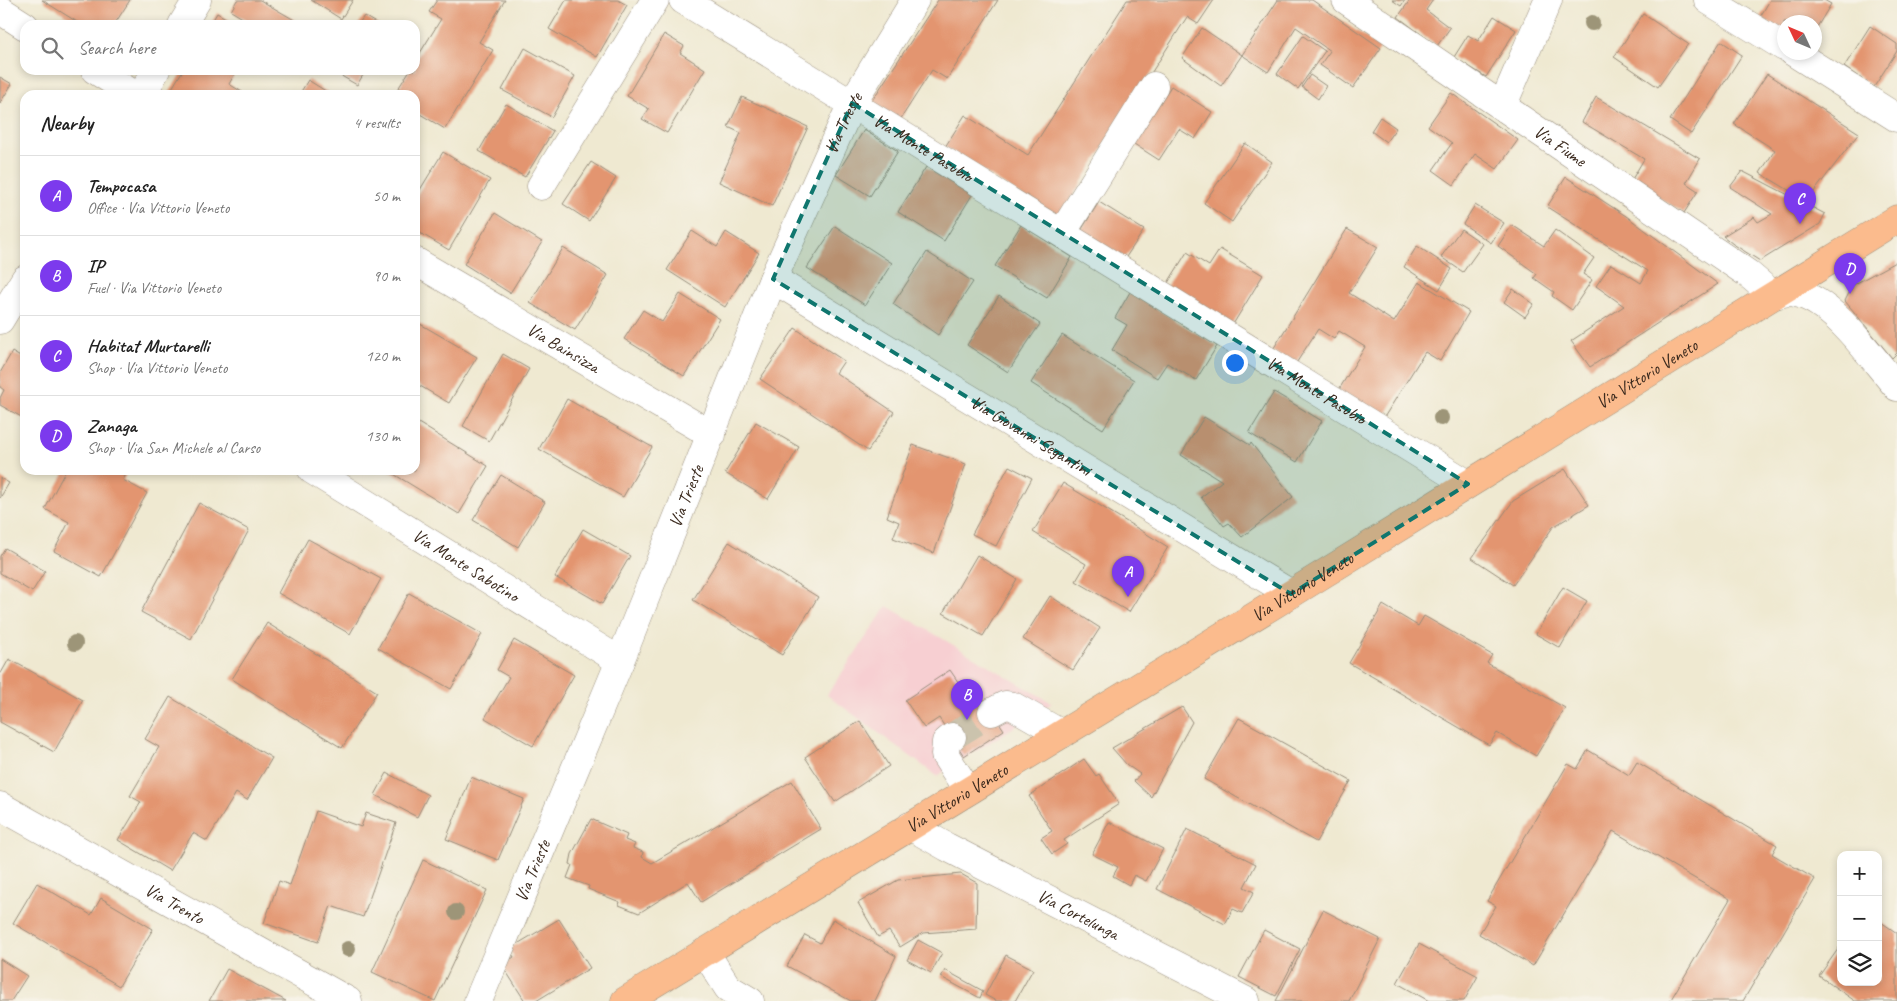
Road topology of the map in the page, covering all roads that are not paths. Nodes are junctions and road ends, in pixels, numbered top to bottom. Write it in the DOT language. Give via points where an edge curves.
graph roads {
  1 [pos="197,0"];
  2 [pos="655,0"];
  3 [pos="682,0"];
  4 [pos="915,0"];
  5 [pos="1346,0"];
  6 [pos="1548,0"];
  7 [pos="1708,0"];
  8 [pos="0,10"];
  9 [pos="185,20"];
  10 [pos="20,23"];
  11 [pos="1777,44"];
  12 [pos="1806,60"];
  13 [pos="103,75"];
  14 [pos="153,75"];
  15 [pos="1154,86"];
  16 [pos="126,90"];
  17 [pos="145,90"];
  18 [pos="852,104"];
  19 [pos="1502,107"];
  20 [pos="1897,118"];
  21 [pos="541,186"];
  22 [pos="1897,219"];
  23 [pos="1062,233"];
  24 [pos="420,264"];
  25 [pos="773,279"];
  26 [pos="20,290"];
  27 [pos="1773,294"];
  28 [pos="0,320"];
  29 [pos="1897,387"];
  30 [pos="712,435"];
  31 [pos="320,475"];
  32 [pos="1468,484"];
  33 [pos="1291,594"];
  34 [pos="620,661"];
  35 [pos="992,712"];
  36 [pos="1062,734"];
  37 [pos="952,737"];
  38 [pos="968,791"];
  39 [pos="0,806"];
  40 [pos="910,826"];
  41 [pos="705,952"];
  42 [pos="348,1001"];
  43 [pos="478,1001"];
  44 [pos="625,1001"];
  45 [pos="750,1001"];
  46 [pos="1246,1001"];
  1 -- 9 [label="street"];
  2 -- 21 [label="street"];
  3 -- 18 [label="street, Via Monte Pasubio"];
  4 -- 18 [label="street, Via Trieste"];
  5 -- 19 [label="street, Via Fiume"];
  6 -- 19 [label="street"];
  7 -- 11 [label="street"];
  8 -- 10 [label="street"];
  12 -- 20 [label="street"];
  13 -- 16 [label="street"];
  14 -- 17 [label="street"];
  15 -- 23 [label="street"];
  18 -- 23 [label="street, Via Monte Pasubio"];
  18 -- 25 [label="street, Via Trieste"];
  19 -- 27 [label="street, Via Fiume" via="1747,273"];
  22 -- 27 [label="main road, Via Vittorio Veneto"];
  23 -- 32 [label="street, Via Monte Pasubio"];
  24 -- 30 [label="street, Via Bainsizza"];
  25 -- 30 [label="street, Via Trieste"];
  25 -- 33 [label="street, Via Giovanni Segantini"];
  26 -- 28 [label="street"];
  27 -- 29 [label="street" via="1794,292 1821,306 1835,317"];
  27 -- 32 [label="main road, Via Vittorio Veneto"];
  30 -- 34 [label="street, Via Trieste"];
  31 -- 34 [label="street, Via Monte Sabotino"];
  32 -- 33 [label="main road, Via Vittorio Veneto"];
  33 -- 36 [label="main road, Via Vittorio Veneto"];
  34 -- 43 [label="street, Via Trieste"];
  35 -- 36 [label="street" via="1006,705 1013,706"];
  36 -- 38 [label="main road, Via Vittorio Veneto"];
  37 -- 38 [label="street" via="946,742 945,755"];
  38 -- 40 [label="main road, Via Vittorio Veneto"];
  39 -- 42 [label="street, Via Trento"];
  40 -- 41 [label="main road, Via Vittorio Veneto"];
  40 -- 46 [label="street, Via Cortelunga"];
  41 -- 44 [label="main road, Via Vittorio Veneto"];
  41 -- 45 [label="street" via="728,988"];
}
